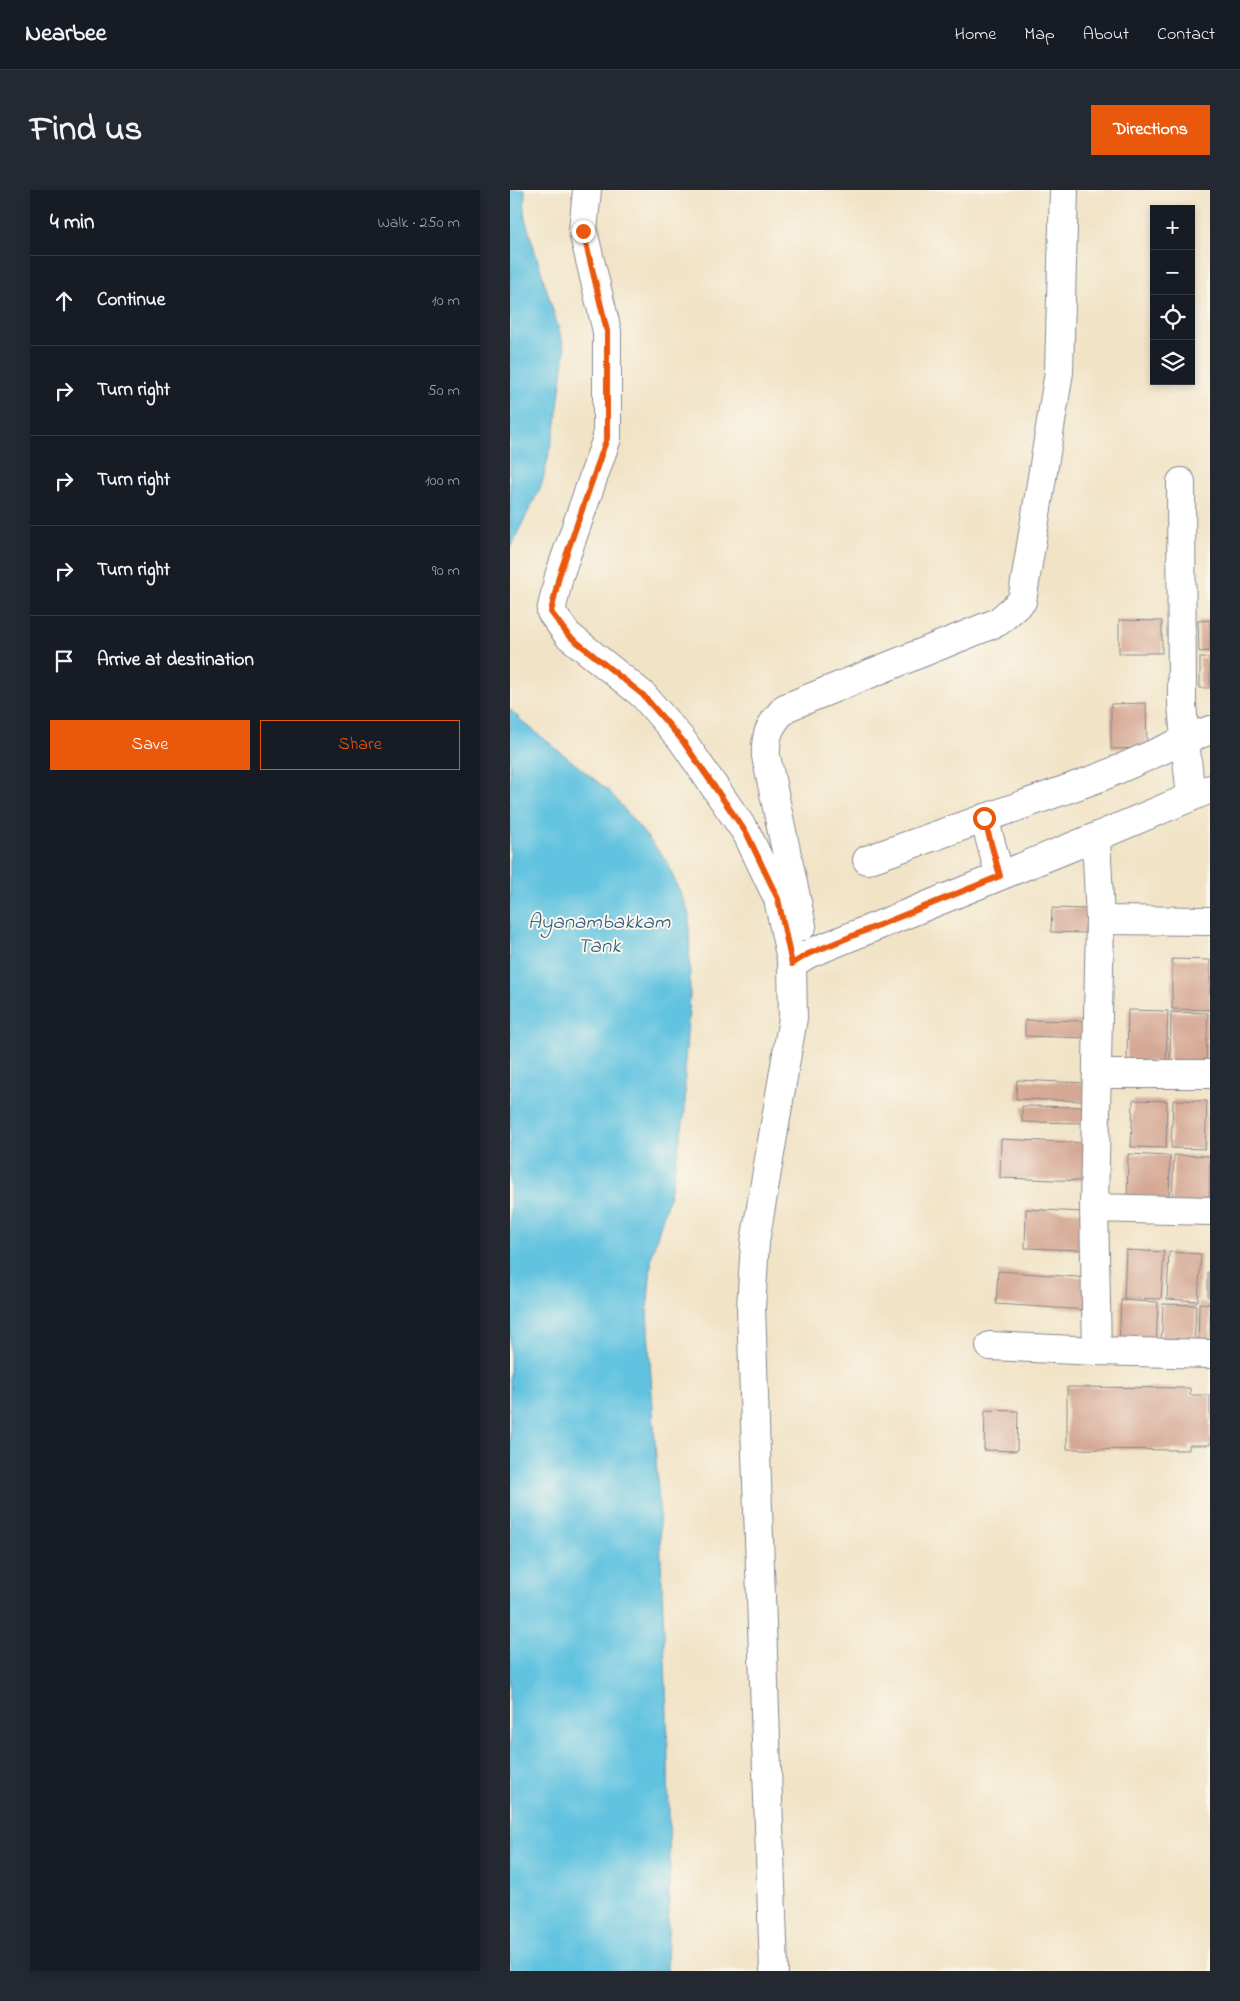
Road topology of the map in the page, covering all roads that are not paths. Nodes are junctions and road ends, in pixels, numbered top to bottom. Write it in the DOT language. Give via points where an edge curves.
graph roads {
  1 [pos="587,190"];
  2 [pos="1064,190"];
  3 [pos="1181,482"];
  4 [pos="1198,735"];
  5 [pos="1200,793"];
  6 [pos="984,818"];
  7 [pos="1096,837"];
  8 [pos="867,860"];
  9 [pos="1000,876"];
  10 [pos="1100,920"];
  11 [pos="1210,922"];
  12 [pos="800,959"];
  13 [pos="1098,1074"];
  14 [pos="1210,1074"];
  15 [pos="1094,1208"];
  16 [pos="1210,1211"];
  17 [pos="990,1346"];
  18 [pos="1097,1352"];
  19 [pos="1210,1354"];
  20 [pos="774,1971"];
  1 -- 12 [label="street" via="583,231 607,331 607,438 559,576 551,612 568,635 643,695 682,740 747,834 778,899"];
  2 -- 12 [label="street" via="1059,372 1022,602 998,622 785,708 771,725 765,740"];
  3 -- 4 [label="street" via="1182,704"];
  4 -- 5 [label="street"];
  4 -- 6 [label="street" via="1101,777"];
  5 -- 7 [label="street"];
  6 -- 8 [label="street"];
  6 -- 9 [label="street"];
  7 -- 9 [label="street"];
  7 -- 10 [label="street"];
  9 -- 12 [label="street"];
  10 -- 11 [label="street"];
  10 -- 13 [label="street"];
  12 -- 20 [label="street" via="755,1242 751,1308"];
  13 -- 14 [label="street"];
  13 -- 15 [label="street"];
  15 -- 16 [label="street"];
  15 -- 18 [label="street"];
  17 -- 18 [label="street"];
  18 -- 19 [label="street"];
}
